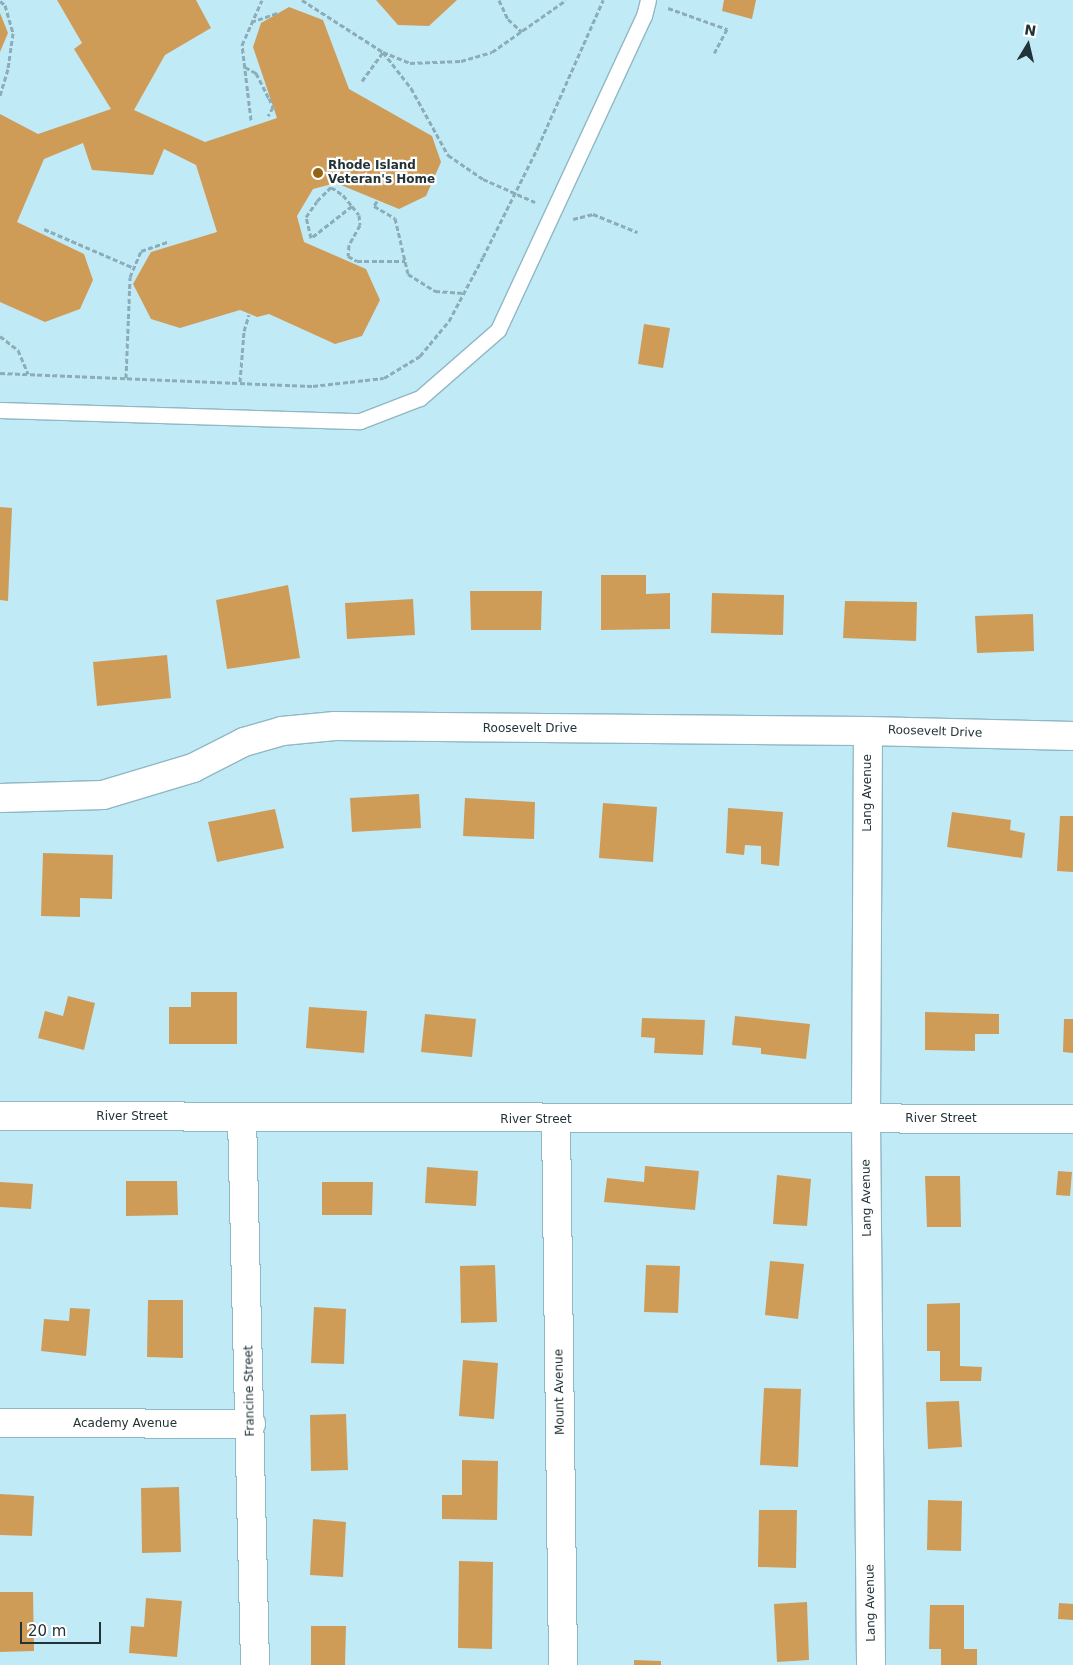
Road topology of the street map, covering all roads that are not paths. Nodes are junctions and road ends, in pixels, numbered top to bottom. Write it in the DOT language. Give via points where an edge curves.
graph roads {
  1 [pos="648,0"];
  2 [pos="0,410"];
  3 [pos="868,730"];
  4 [pos="1073,736"];
  5 [pos="0,798"];
  6 [pos="0,1116"];
  7 [pos="242,1117"];
  8 [pos="1073,1119"];
  9 [pos="556,1120"];
  10 [pos="866,1120"];
  11 [pos="0,1423"];
  12 [pos="251,1424"];
  13 [pos="255,1665"];
  14 [pos="563,1665"];
  15 [pos="871,1665"];
  1 -- 2 [label="lane" via="644,16 498,330 420,398 360,421"];
  3 -- 4 [label="street, Roosevelt Drive"];
  3 -- 5 [label="street, Roosevelt Drive" via="336,726 282,731 244,742 193,768 103,795"];
  3 -- 10 [label="street, Lang Avenue"];
  6 -- 7 [label="street, River Street"];
  7 -- 9 [label="street, River Street"];
  7 -- 12 [label="street, Francine Street"];
  8 -- 10 [label="street, River Street"];
  9 -- 10 [label="street, River Street"];
  9 -- 14 [label="street, Mount Avenue"];
  10 -- 15 [label="street, Lang Avenue"];
  11 -- 12 [label="street, Academy Avenue"];
  12 -- 13 [label="street, Francine Street"];
}
